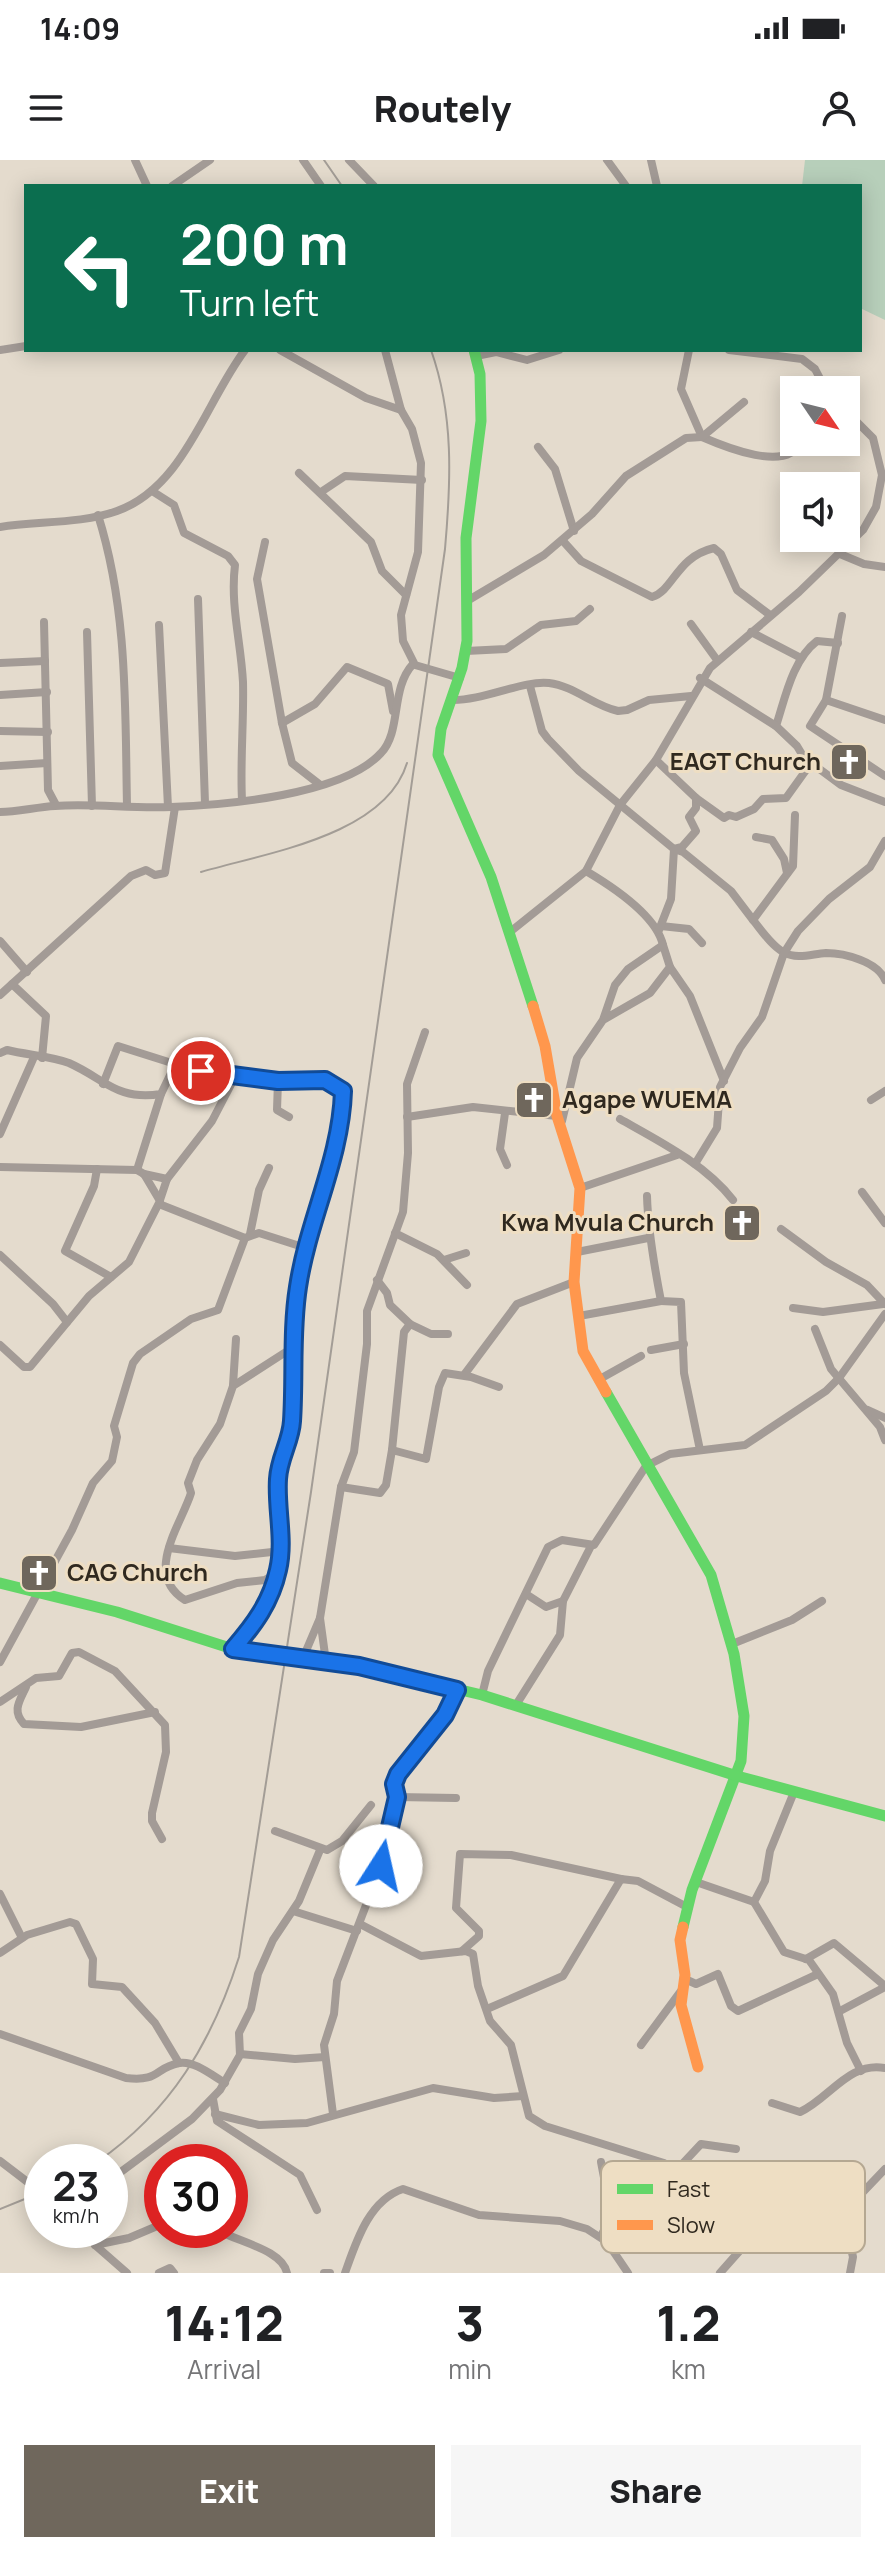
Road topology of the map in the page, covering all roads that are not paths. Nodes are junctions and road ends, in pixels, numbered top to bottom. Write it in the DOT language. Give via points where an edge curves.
graph roads {
  1 [pos="135,160"];
  2 [pos="210,160"];
  3 [pos="303,160"];
  4 [pos="349,160"];
  5 [pos="607,160"];
  6 [pos="651,160"];
  7 [pos="146,184"];
  8 [pos="175,184"];
  9 [pos="320,184"];
  10 [pos="372,184"];
  11 [pos="625,184"];
  12 [pos="657,184"];
  13 [pos="24,346"];
  14 [pos="0,350"];
  15 [pos="244,352"];
  16 [pos="284,352"];
  17 [pos="386,352"];
  18 [pos="496,352"];
  19 [pos="496,352"];
  20 [pos="553,352"];
  21 [pos="689,352"];
  22 [pos="747,352"];
  23 [pos="475,353"];
  24 [pos="819,376"];
  25 [pos="744,402"];
  26 [pos="401,410"];
  27 [pos="860,424"];
  28 [pos="871,435"];
  29 [pos="885,436"];
  30 [pos="702,437"];
  31 [pos="538,447"];
  32 [pos="788,456"];
  33 [pos="299,473"];
  34 [pos="422,480"];
  35 [pos="152,491"];
  36 [pos="321,492"];
  37 [pos="881,507"];
  38 [pos="98,515"];
  39 [pos="0,527"];
  40 [pos="574,531"];
  41 [pos="563,541"];
  42 [pos="265,542"];
  43 [pos="840,554"];
  44 [pos="885,567"];
  45 [pos="406,595"];
  46 [pos="198,599"];
  47 [pos="467,601"];
  48 [pos="590,609"];
  49 [pos="770,615"];
  50 [pos="842,616"];
  51 [pos="44,622"];
  52 [pos="691,624"];
  53 [pos="159,625"];
  54 [pos="87,632"];
  55 [pos="751,632"];
  56 [pos="838,643"];
  57 [pos="466,651"];
  58 [pos="801,658"];
  59 [pos="717,660"];
  60 [pos="45,661"];
  61 [pos="0,663"];
  62 [pos="413,664"];
  63 [pos="460,678"];
  64 [pos="700,678"];
  65 [pos="530,686"];
  66 [pos="47,692"];
  67 [pos="0,695"];
  68 [pos="691,696"];
  69 [pos="451,700"];
  70 [pos="826,700"];
  71 [pos="394,712"];
  72 [pos="885,720"];
  73 [pos="282,723"];
  74 [pos="776,726"];
  75 [pos="0,731"];
  76 [pos="48,732"];
  77 [pos="805,758"];
  78 [pos="656,760"];
  79 [pos="47,763"];
  80 [pos="0,766"];
  81 [pos="885,776"];
  82 [pos="319,784"];
  83 [pos="696,798"];
  84 [pos="242,800"];
  85 [pos="885,802"];
  86 [pos="205,803"];
  87 [pos="56,805"];
  88 [pos="620,805"];
  89 [pos="92,806"];
  90 [pos="127,806"];
  91 [pos="172,807"];
  92 [pos="0,812"];
  93 [pos="795,815"];
  94 [pos="756,837"];
  95 [pos="885,841"];
  96 [pos="674,849"];
  97 [pos="881,858"];
  98 [pos="586,871"];
  99 [pos="787,873"];
  100 [pos="753,920"];
  101 [pos="660,928"];
  102 [pos="510,932"];
  103 [pos="0,941"];
  104 [pos="702,943"];
  105 [pos="663,945"];
  106 [pos="9,951"];
  107 [pos="784,953"];
  108 [pos="0,957"];
  109 [pos="670,967"];
  110 [pos="27,972"];
  111 [pos="885,980"];
  112 [pos="12,984"];
  113 [pos="0,995"];
  114 [pos="603,1020"];
  115 [pos="425,1032"];
  116 [pos="1,1052"];
  117 [pos="38,1057"];
  118 [pos="175,1064"];
  119 [pos="236,1075"];
  120 [pos="278,1081"];
  121 [pos="724,1081"];
  122 [pos="103,1084"];
  123 [pos="885,1091"];
  124 [pos="161,1094"];
  125 [pos="871,1100"];
  126 [pos="505,1113"];
  127 [pos="557,1116"];
  128 [pos="289,1117"];
  129 [pos="407,1117"];
  130 [pos="620,1119"];
  131 [pos="0,1134"];
  132 [pos="561,1134"];
  133 [pos="677,1155"];
  134 [pos="695,1164"];
  135 [pos="507,1165"];
  136 [pos="0,1167"];
  137 [pos="269,1168"];
  138 [pos="97,1169"];
  139 [pos="140,1172"];
  140 [pos="167,1179"];
  141 [pos="580,1188"];
  142 [pos="862,1192"];
  143 [pos="647,1196"];
  144 [pos="733,1200"];
  145 [pos="160,1202"];
  146 [pos="885,1223"];
  147 [pos="781,1229"];
  148 [pos="395,1233"];
  149 [pos="248,1236"];
  150 [pos="648,1238"];
  151 [pos="306,1248"];
  152 [pos="577,1252"];
  153 [pos="466,1253"];
  154 [pos="0,1255"];
  155 [pos="444,1260"];
  156 [pos="111,1277"];
  157 [pos="377,1280"];
  158 [pos="574,1282"];
  159 [pos="467,1285"];
  160 [pos="661,1301"];
  161 [pos="884,1304"];
  162 [pos="793,1308"];
  163 [pos="885,1314"];
  164 [pos="579,1316"];
  165 [pos="67,1322"];
  166 [pos="410,1324"];
  167 [pos="815,1329"];
  168 [pos="448,1334"];
  169 [pos="236,1339"];
  170 [pos="684,1344"];
  171 [pos="0,1345"];
  172 [pos="292,1348"];
  173 [pos="651,1350"];
  174 [pos="641,1356"];
  175 [pos="464,1375"];
  176 [pos="839,1378"];
  177 [pos="598,1380"];
  178 [pos="233,1386"];
  179 [pos="499,1387"];
  180 [pos="862,1407"];
  181 [pos="885,1418"];
  182 [pos="885,1440"];
  183 [pos="392,1450"];
  184 [pos="700,1450"];
  185 [pos="646,1466"];
  186 [pos="341,1487"];
  187 [pos="591,1546"];
  188 [pos="169,1548"];
  189 [pos="281,1551"];
  190 [pos="278,1573"];
  191 [pos="0,1583"];
  192 [pos="39,1594"];
  193 [pos="526,1594"];
  194 [pos="563,1601"];
  195 [pos="822,1601"];
  196 [pos="320,1618"];
  197 [pos="732,1644"];
  198 [pos="233,1649"];
  199 [pos="303,1658"];
  200 [pos="0,1662"];
  201 [pos="326,1662"];
  202 [pos="26,1687"];
  203 [pos="457,1690"];
  204 [pos="482,1695"];
  205 [pos="0,1702"];
  206 [pos="516,1705"];
  207 [pos="155,1712"];
  208 [pos="737,1776"];
  209 [pos="794,1792"];
  210 [pos="397,1797"];
  211 [pos="456,1798"];
  212 [pos="371,1805"];
  213 [pos="885,1815"];
  214 [pos="275,1831"];
  215 [pos="162,1839"];
  216 [pos="320,1850"];
  217 [pos="621,1879"];
  218 [pos="696,1882"];
  219 [pos="0,1894"];
  220 [pos="754,1902"];
  221 [pos="687,1907"];
  222 [pos="293,1911"];
  223 [pos="359,1928"];
  224 [pos="22,1938"];
  225 [pos="462,1952"];
  226 [pos="0,1953"];
  227 [pos="806,1959"];
  228 [pos="818,1974"];
  229 [pos="683,1985"];
  230 [pos="885,1987"];
  231 [pos="487,2009"];
  232 [pos="840,2011"];
  233 [pos="0,2034"];
  234 [pos="641,2045"];
  235 [pos="240,2054"];
  236 [pos="325,2057"];
  237 [pos="179,2063"];
  238 [pos="698,2067"];
  239 [pos="885,2068"];
  240 [pos="861,2071"];
  241 [pos="225,2083"];
  242 [pos="523,2096"];
  243 [pos="213,2099"];
  244 [pos="772,2103"];
  245 [pos="215,2114"];
  246 [pos="333,2114"];
  247 [pos="736,2149"];
  248 [pos="0,2161"];
  249 [pos="658,2161"];
  250 [pos="685,2161"];
  251 [pos="885,2169"];
  252 [pos="128,2170"];
  253 [pos="24,2179"];
  254 [pos="865,2190"];
  255 [pos="317,2210"];
  256 [pos="601,2236"];
  257 [pos="248,2244"];
  258 [pos="98,2248"];
  259 [pos="613,2253"];
  260 [pos="738,2253"];
  261 [pos="852,2253"];
  262 [pos="127,2273"];
  263 [pos="159,2273"];
  264 [pos="174,2273"];
  265 [pos="287,2273"];
  266 [pos="345,2273"];
  267 [pos="628,2273"];
  268 [pos="720,2273"];
  269 [pos="850,2273"];
  1 -- 7 [label="street"];
  2 -- 8 [label="street"];
  3 -- 9 [label="street"];
  4 -- 10 [label="street"];
  5 -- 11 [label="street"];
  6 -- 12 [label="street"];
  13 -- 14 [label="street"];
  15 -- 35 [label="street" via="180,456"];
  16 -- 26 [label="street" via="366,398"];
  17 -- 26 [label="street"];
  18 -- 23 [label="street"];
  19 -- 20 [label="street" via="527,360"];
  21 -- 30 [label="street" via="681,389"];
  22 -- 24 [label="street" via="800,358"];
  23 -- 47 [label="street" via="482,421 466,534"];
  25 -- 30 [label="street"];
  26 -- 34 [label="street" via="419,450"];
  27 -- 28 [label="street"];
  28 -- 29 [label="street"];
  28 -- 37 [label="street" via="882,475"];
  30 -- 32 [label="street" via="739,452"];
  30 -- 40 [label="street" via="686,438 626,476"];
  31 -- 40 [label="street" via="555,469"];
  33 -- 36 [label="street"];
  34 -- 36 [label="street" via="345,476"];
  34 -- 45 [label="street" via="418,552"];
  35 -- 38 [label="street" via="116,512"];
  35 -- 84 [label="street" via="174,505 188,536 235,565 232,588 243,686"];
  36 -- 45 [label="street" via="371,542 382,571"];
  37 -- 43 [label="street"];
  38 -- 39 [label="street"];
  38 -- 90 [label="street" via="112,561 123,641"];
  40 -- 41 [label="street"];
  41 -- 47 [label="street"];
  41 -- 49 [label="street" via="581,561 652,597 685,561 714,548 737,590"];
  42 -- 73 [label="street" via="257,579"];
  43 -- 44 [label="street"];
  43 -- 49 [label="street"];
  45 -- 62 [label="street" via="403,641"];
  46 -- 86 [label="street"];
  47 -- 57 [label="street"];
  48 -- 57 [label="street" via="576,621 541,625 506,649"];
  49 -- 55 [label="street"];
  50 -- 56 [label="street"];
  51 -- 60 [label="street"];
  52 -- 59 [label="street"];
  53 -- 91 [label="street"];
  54 -- 89 [label="street"];
  55 -- 58 [label="street"];
  55 -- 59 [label="street"];
  56 -- 58 [label="street" via="817,641"];
  56 -- 70 [label="street"];
  57 -- 63 [label="street"];
  58 -- 74 [label="street"];
  59 -- 64 [label="street"];
  60 -- 61 [label="street"];
  60 -- 66 [label="street"];
  62 -- 63 [label="street"];
  62 -- 71 [label="street" via="402,677"];
  63 -- 69 [label="street"];
  64 -- 68 [label="street"];
  64 -- 74 [label="street"];
  65 -- 68 [label="street" via="556,684 618,711 649,700"];
  65 -- 69 [label="street"];
  65 -- 88 [label="street" via="543,733"];
  66 -- 67 [label="street"];
  66 -- 76 [label="street"];
  68 -- 78 [label="street"];
  69 -- 102 [label="street" via="439,735 440,763"];
  70 -- 72 [label="street"];
  70 -- 81 [label="street" via="810,722 811,729"];
  71 -- 73 [label="street" via="388,684 348,667 315,704"];
  71 -- 82 [label="street" via="390,739 381,754"];
  73 -- 82 [label="street" via="292,763"];
  74 -- 77 [label="street"];
  75 -- 76 [label="street"];
  76 -- 79 [label="street"];
  77 -- 83 [label="street" via="809,766 786,798 763,799 736,817 724,818"];
  77 -- 85 [label="street" via="841,785"];
  78 -- 83 [label="street"];
  78 -- 88 [label="street"];
  79 -- 80 [label="street"];
  79 -- 87 [label="street" via="49,797"];
  82 -- 84 [label="street"];
  83 -- 96 [label="street" via="689,817 696,831"];
  84 -- 86 [label="street"];
  86 -- 91 [label="street"];
  87 -- 89 [label="street"];
  87 -- 92 [label="street"];
  88 -- 96 [label="street"];
  88 -- 98 [label="street"];
  89 -- 90 [label="street"];
  90 -- 91 [label="street"];
  91 -- 110 [label="street" via="165,873 146,870 131,876"];
  93 -- 99 [label="street" via="793,866"];
  94 -- 99 [label="street" via="772,840"];
  95 -- 97 [label="street"];
  96 -- 100 [label="street" via="731,891"];
  96 -- 101 [label="street" via="671,899"];
  97 -- 107 [label="street" via="829,899"];
  98 -- 101 [label="street"];
  98 -- 102 [label="street"];
  99 -- 100 [label="street"];
  100 -- 107 [label="street"];
  101 -- 104 [label="street" via="691,929"];
  101 -- 105 [label="street"];
  102 -- 127 [label="street" via="545,1046"];
  103 -- 106 [label="street"];
  105 -- 109 [label="street"];
  105 -- 114 [label="street" via="615,985"];
  106 -- 108 [label="street"];
  106 -- 110 [label="street"];
  107 -- 111 [label="street" via="827,953 867,963"];
  107 -- 121 [label="street" via="762,1017"];
  109 -- 114 [label="street" via="650,993"];
  109 -- 121 [label="street" via="690,996"];
  110 -- 112 [label="street"];
  112 -- 113 [label="street"];
  112 -- 117 [label="street" via="46,1016"];
  114 -- 132 [label="street" via="577,1058"];
  115 -- 129 [label="street" via="408,1077"];
  116 -- 117 [label="street"];
  117 -- 122 [label="street" via="67,1063"];
  117 -- 131 [label="street"];
  118 -- 122 [label="street" via="118,1046"];
  119 -- 120 [label="street"];
  119 -- 124 [label="street" via="174,1067"];
  119 -- 140 [label="street" via="212,1121"];
  120 -- 128 [label="street" via="277,1110"];
  120 -- 151 [label="street" via="325,1080 343,1091 326,1184"];
  121 -- 134 [label="street" via="718,1094 717,1128"];
  122 -- 124 [label="street" via="137,1097"];
  123 -- 125 [label="street"];
  124 -- 139 [label="street"];
  126 -- 127 [label="street"];
  126 -- 129 [label="street" via="473,1107"];
  126 -- 135 [label="street" via="500,1149"];
  127 -- 132 [label="street"];
  129 -- 148 [label="street" via="406,1191"];
  130 -- 133 [label="street"];
  132 -- 141 [label="street"];
  133 -- 134 [label="street"];
  133 -- 141 [label="street"];
  134 -- 144 [label="street"];
  136 -- 138 [label="street"];
  137 -- 149 [label="street"];
  138 -- 139 [label="street"];
  138 -- 156 [label="street" via="65,1251"];
  139 -- 140 [label="street"];
  139 -- 145 [label="street"];
  140 -- 145 [label="street"];
  141 -- 152 [label="street"];
  142 -- 146 [label="street"];
  143 -- 150 [label="street"];
  145 -- 149 [label="street"];
  145 -- 156 [label="street" via="129,1262"];
  147 -- 161 [label="street" via="867,1285"];
  148 -- 155 [label="street"];
  148 -- 157 [label="street"];
  149 -- 151 [label="street" via="278,1237"];
  149 -- 192 [label="street" via="218,1310 191,1319 133,1363 114,1426 115,1452 93,1483"];
  150 -- 152 [label="street"];
  150 -- 160 [label="street"];
  151 -- 172 [label="street"];
  152 -- 158 [label="street"];
  153 -- 155 [label="street"];
  154 -- 165 [label="street"];
  155 -- 159 [label="street"];
  156 -- 165 [label="street"];
  157 -- 166 [label="street" via="390,1305"];
  157 -- 186 [label="street" via="367,1311 354,1452"];
  158 -- 164 [label="street"];
  158 -- 175 [label="street" via="517,1304"];
  160 -- 164 [label="street"];
  160 -- 170 [label="street" via="680,1300"];
  161 -- 162 [label="street" via="823,1312"];
  163 -- 176 [label="street"];
  164 -- 177 [label="street" via="583,1351"];
  165 -- 171 [label="street" via="30,1367"];
  166 -- 168 [label="street" via="431,1334"];
  166 -- 183 [label="street" via="404,1332"];
  167 -- 176 [label="street"];
  169 -- 178 [label="street"];
  170 -- 173 [label="street"];
  170 -- 184 [label="street" via="686,1387"];
  172 -- 178 [label="street"];
  172 -- 189 [label="street" via="292,1424 277,1481"];
  174 -- 177 [label="street"];
  175 -- 179 [label="street"];
  175 -- 183 [label="street" via="447,1372 442,1378 426,1459"];
  176 -- 180 [label="street"];
  176 -- 184 [label="street" via="745,1445"];
  177 -- 185 [label="street"];
  178 -- 188 [label="street" via="220,1424 197,1460 188,1483 191,1493"];
  180 -- 181 [label="street"];
  180 -- 182 [label="street"];
  183 -- 186 [label="street" via="380,1493"];
  184 -- 185 [label="street" via="670,1454"];
  185 -- 187 [label="street"];
  185 -- 197 [label="street" via="711,1575"];
  186 -- 196 [label="street"];
  187 -- 193 [label="street" via="554,1542"];
  187 -- 194 [label="street"];
  188 -- 189 [label="street" via="235,1556"];
  188 -- 190 [label="street" via="167,1578 185,1600"];
  189 -- 190 [label="street"];
  190 -- 198 [label="street" via="257,1621"];
  191 -- 192 [label="street"];
  192 -- 198 [label="street"];
  192 -- 200 [label="street"];
  193 -- 194 [label="street" via="546,1607"];
  193 -- 204 [label="street" via="488,1671"];
  194 -- 206 [label="street" via="560,1635"];
  195 -- 197 [label="street" via="792,1620"];
  196 -- 199 [label="street"];
  196 -- 201 [label="street"];
  197 -- 208 [label="street" via="744,1716"];
  198 -- 199 [label="street"];
  199 -- 201 [label="street"];
  201 -- 203 [label="street"];
  202 -- 205 [label="street"];
  202 -- 207 [label="street" via="36,1678 59,1676 72,1653 79,1652 115,1671"];
  202 -- 207 [label="street" via="16,1707 24,1724 81,1727"];
  203 -- 204 [label="street"];
  203 -- 210 [label="street" via="445,1715 398,1774"];
  204 -- 206 [label="street"];
  206 -- 208 [label="street"];
  207 -- 215 [label="street" via="167,1733 152,1813"];
  208 -- 209 [label="street"];
  208 -- 218 [label="street"];
  209 -- 213 [label="street"];
  209 -- 220 [label="street"];
  210 -- 211 [label="street"];
  210 -- 223 [label="street"];
  212 -- 216 [label="street" via="342,1841"];
  214 -- 216 [label="street"];
  216 -- 222 [label="street"];
  217 -- 221 [label="street" via="638,1881"];
  217 -- 225 [label="street" via="511,1855 460,1854 456,1908 479,1931"];
  217 -- 231 [label="street" via="563,1976"];
  218 -- 220 [label="street"];
  218 -- 221 [label="street"];
  219 -- 224 [label="street"];
  220 -- 227 [label="street" via="784,1952"];
  221 -- 229 [label="street" via="680,1940"];
  222 -- 223 [label="street"];
  222 -- 235 [label="street" via="258,1974 251,2009 239,2033"];
  223 -- 225 [label="street" via="421,1956"];
  223 -- 236 [label="street" via="337,1981"];
  224 -- 226 [label="street"];
  224 -- 237 [label="street" via="76,1924 93,1959 92,1984 122,1987 155,2023"];
  225 -- 231 [label="street" via="475,1958"];
  227 -- 228 [label="street"];
  227 -- 230 [label="street" via="834,1943"];
  228 -- 229 [label="street" via="738,2011 718,1974"];
  228 -- 232 [label="street"];
  229 -- 234 [label="street"];
  229 -- 238 [label="street" via="681,2005"];
  230 -- 232 [label="street"];
  231 -- 242 [label="street" via="490,2021 511,2045"];
  232 -- 240 [label="street"];
  233 -- 237 [label="street" via="126,2078 147,2080"];
  235 -- 236 [label="street"];
  235 -- 241 [label="street"];
  236 -- 246 [label="street"];
  237 -- 241 [label="street" via="193,2064"];
  239 -- 240 [label="street"];
  240 -- 244 [label="street" via="800,2112"];
  241 -- 243 [label="street"];
  242 -- 246 [label="street" via="494,2098 433,2088"];
  242 -- 249 [label="street" via="535,2121"];
  243 -- 245 [label="street"];
  243 -- 252 [label="street"];
  245 -- 246 [label="street" via="259,2125 307,2123"];
  245 -- 255 [label="street" via="232,2133 300,2175"];
  247 -- 250 [label="street" via="701,2144"];
  248 -- 253 [label="street"];
  251 -- 254 [label="street"];
  256 -- 266 [label="street" via="560,2221 464,2212 403,2189 371,2214"];
  257 -- 265 [label="street" via="275,2256"];
  258 -- 262 [label="street"];
  259 -- 267 [label="street"];
  260 -- 268 [label="street"];
  261 -- 269 [label="street"];
  263 -- 264 [label="street" via="170,2268"];
}
